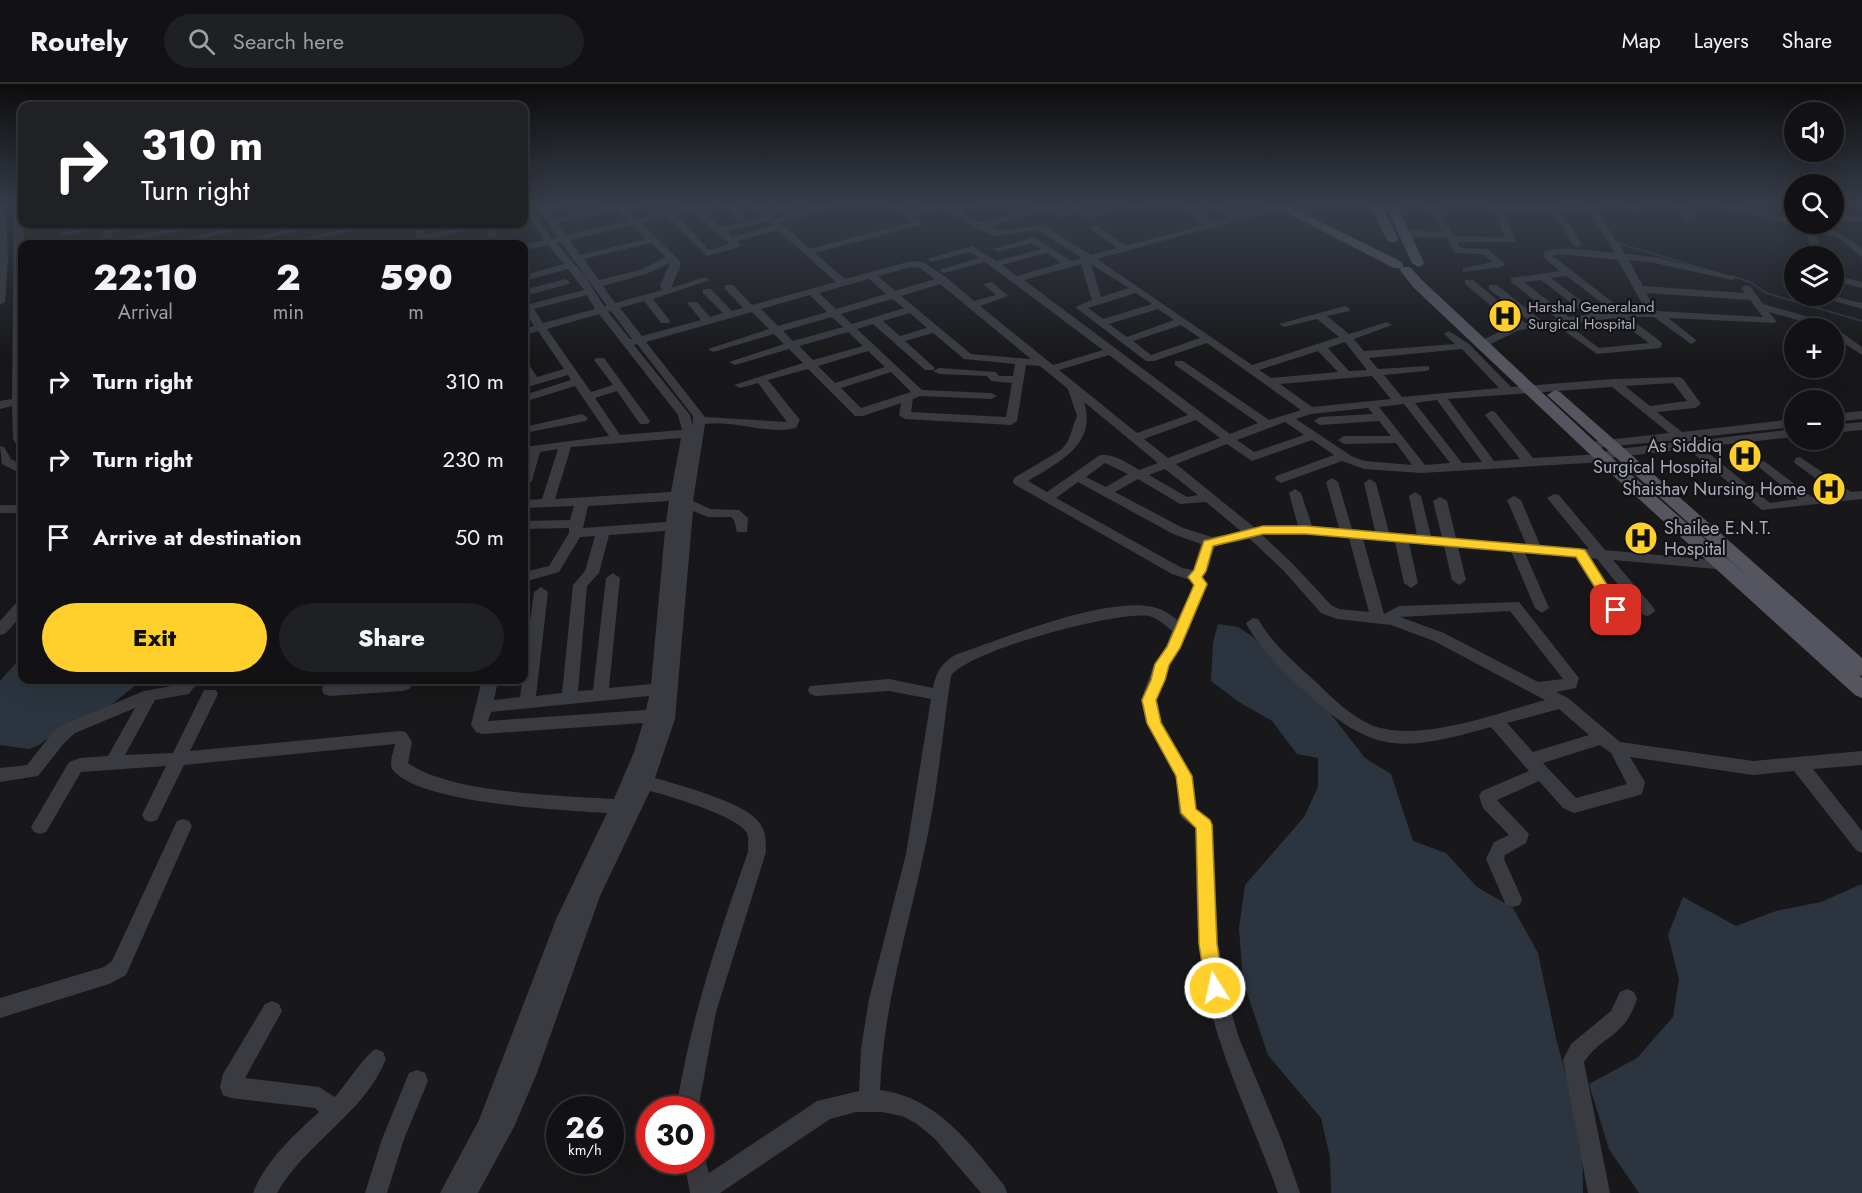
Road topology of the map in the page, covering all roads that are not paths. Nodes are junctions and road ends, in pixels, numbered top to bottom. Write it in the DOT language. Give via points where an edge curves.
graph roads {
  1 [pos="577,256"];
  2 [pos="579,256"];
  3 [pos="670,256"];
  4 [pos="813,256"];
  5 [pos="945,256"];
  6 [pos="981,256"];
  7 [pos="1021,256"];
  8 [pos="1057,256"];
  9 [pos="1082,256"];
  10 [pos="1102,256"];
  11 [pos="1389,256"];
  12 [pos="1403,256"];
  13 [pos="1407,256"];
  14 [pos="1490,256"];
  15 [pos="1548,256"];
  16 [pos="1592,256"];
  17 [pos="1620,256"];
  18 [pos="18,257"];
  19 [pos="573,257"];
  20 [pos="672,258"];
  21 [pos="932,259"];
  22 [pos="1088,260"];
  23 [pos="1572,260"];
  24 [pos="1623,260"];
  25 [pos="2,261"];
  26 [pos="990,262"];
  27 [pos="1070,265"];
  28 [pos="1408,265"];
  29 [pos="1466,270"];
  30 [pos="1571,273"];
  31 [pos="870,275"];
  32 [pos="943,275"];
  33 [pos="528,276"];
  34 [pos="1542,276"];
  35 [pos="1732,278"];
  36 [pos="1016,279"];
  37 [pos="1844,281"];
  38 [pos="565,282"];
  39 [pos="842,282"];
  40 [pos="1469,282"];
  41 [pos="18,284"];
  42 [pos="988,284"];
  43 [pos="1862,285"];
  44 [pos="1493,286"];
  45 [pos="0,287"];
  46 [pos="593,287"];
  47 [pos="729,287"];
  48 [pos="1137,289"];
  49 [pos="1639,289"];
  50 [pos="528,292"];
  51 [pos="667,292"];
  52 [pos="812,292"];
  53 [pos="895,295"];
  54 [pos="647,298"];
  55 [pos="1096,301"];
  56 [pos="0,302"];
  57 [pos="1844,302"];
  58 [pos="18,303"];
  59 [pos="528,304"];
  60 [pos="693,304"];
  61 [pos="973,305"];
  62 [pos="1159,305"];
  63 [pos="1760,306"];
  64 [pos="1862,306"];
  65 [pos="18,308"];
  66 [pos="752,308"];
  67 [pos="607,309"];
  68 [pos="913,309"];
  69 [pos="1345,309"];
  70 [pos="528,310"];
  71 [pos="0,311"];
  72 [pos="832,312"];
  73 [pos="1620,314"];
  74 [pos="730,315"];
  75 [pos="1318,315"];
  76 [pos="1655,315"];
  77 [pos="1596,317"];
  78 [pos="1802,318"];
  79 [pos="875,320"];
  80 [pos="665,321"];
  81 [pos="708,321"];
  82 [pos="1182,321"];
  83 [pos="1562,321"];
  84 [pos="1104,322"];
  85 [pos="1284,324"];
  86 [pos="1540,324"];
  87 [pos="1387,325"];
  88 [pos="1522,326"];
  89 [pos="540,328"];
  90 [pos="850,328"];
  91 [pos="936,329"];
  92 [pos="777,330"];
  93 [pos="528,331"];
  94 [pos="1449,334"];
  95 [pos="1346,337"];
  96 [pos="1208,339"];
  97 [pos="1844,339"];
  98 [pos="898,340"];
  99 [pos="1127,340"];
  100 [pos="1487,341"];
  101 [pos="1691,341"];
  102 [pos="634,342"];
  103 [pos="792,345"];
  104 [pos="1465,346"];
  105 [pos="870,347"];
  106 [pos="1321,347"];
  107 [pos="713,349"];
  108 [pos="1110,351"];
  109 [pos="1862,352"];
  110 [pos="1361,355"];
  111 [pos="600,360"];
  112 [pos="1021,361"];
  113 [pos="735,362"];
  114 [pos="1179,363"];
  115 [pos="810,364"];
  116 [pos="1047,366"];
  117 [pos="893,368"];
  118 [pos="1425,368"];
  119 [pos="0,369"];
  120 [pos="1250,369"];
  121 [pos="18,370"];
  122 [pos="570,370"];
  123 [pos="1375,372"];
  124 [pos="1347,376"];
  125 [pos="761,380"];
  126 [pos="1018,380"];
  127 [pos="576,382"];
  128 [pos="1269,382"];
  129 [pos="1613,382"];
  130 [pos="529,383"];
  131 [pos="741,385"];
  132 [pos="619,387"];
  133 [pos="834,387"];
  134 [pos="1538,388"];
  135 [pos="1074,389"];
  136 [pos="1508,391"];
  137 [pos="914,395"];
  138 [pos="991,396"];
  139 [pos="1440,396"];
  140 [pos="588,397"];
  141 [pos="528,398"];
  142 [pos="17,401"];
  143 [pos="1403,401"];
  144 [pos="1370,403"];
  145 [pos="0,405"];
  146 [pos="18,406"];
  147 [pos="1645,410"];
  148 [pos="1310,411"];
  149 [pos="1491,415"];
  150 [pos="1862,415"];
  151 [pos="1197,416"];
  152 [pos="1383,417"];
  153 [pos="1844,417"];
  154 [pos="582,418"];
  155 [pos="1287,418"];
  156 [pos="644,421"];
  157 [pos="1320,421"];
  158 [pos="1267,424"];
  159 [pos="1784,424"];
  160 [pos="1862,426"];
  161 [pos="1844,428"];
  162 [pos="528,429"];
  163 [pos="695,430"];
  164 [pos="1784,435"];
  165 [pos="1313,436"];
  166 [pos="1677,436"];
  167 [pos="617,438"];
  168 [pos="1135,438"];
  169 [pos="1400,438"];
  170 [pos="1229,440"];
  171 [pos="1344,440"];
  172 [pos="18,441"];
  173 [pos="0,444"];
  174 [pos="566,444"];
  175 [pos="1691,445"];
  176 [pos="0,450"];
  177 [pos="1604,451"];
  178 [pos="529,452"];
  179 [pos="1342,456"];
  180 [pos="1800,461"];
  181 [pos="1529,462"];
  182 [pos="1167,464"];
  183 [pos="1490,464"];
  184 [pos="18,465"];
  185 [pos="1764,465"];
  186 [pos="18,466"];
  187 [pos="1458,466"];
  188 [pos="0,469"];
  189 [pos="1421,469"];
  190 [pos="1138,475"];
  191 [pos="1077,477"];
  192 [pos="1281,478"];
  193 [pos="528,481"];
  194 [pos="552,481"];
  195 [pos="1332,482"];
  196 [pos="1370,483"];
  197 [pos="1105,493"];
  198 [pos="1295,493"];
  199 [pos="1415,496"];
  200 [pos="1856,496"];
  201 [pos="1047,498"];
  202 [pos="1208,498"];
  203 [pos="1554,498"];
  204 [pos="682,499"];
  205 [pos="1514,500"];
  206 [pos="1440,501"];
  207 [pos="582,502"];
  208 [pos="1810,502"];
  209 [pos="547,503"];
  210 [pos="528,504"];
  211 [pos="0,509"];
  212 [pos="18,509"];
  213 [pos="528,525"];
  214 [pos="672,526"];
  215 [pos="576,528"];
  216 [pos="742,529"];
  217 [pos="1306,530"];
  218 [pos="603,531"];
  219 [pos="1252,533"];
  220 [pos="1351,534"];
  221 [pos="1383,537"];
  222 [pos="1401,538"];
  223 [pos="1425,540"];
  224 [pos="1211,542"];
  225 [pos="1450,543"];
  226 [pos="1516,548"];
  227 [pos="1535,550"];
  228 [pos="1580,553"];
  229 [pos="675,554"];
  230 [pos="1603,555"];
  231 [pos="1720,564"];
  232 [pos="1750,567"];
  233 [pos="528,576"];
  234 [pos="1195,577"];
  235 [pos="613,578"];
  236 [pos="1459,580"];
  237 [pos="1412,583"];
  238 [pos="541,592"];
  239 [pos="1542,608"];
  240 [pos="18,610"];
  241 [pos="1616,610"];
  242 [pos="1648,611"];
  243 [pos="1385,618"];
  244 [pos="1252,623"];
  245 [pos="0,630"];
  246 [pos="1180,630"];
  247 [pos="1862,669"];
  248 [pos="187,684"];
  249 [pos="332,684"];
  250 [pos="404,684"];
  251 [pos="489,684"];
  252 [pos="1539,688"];
  253 [pos="657,689"];
  254 [pos="816,690"];
  255 [pos="1862,690"];
  256 [pos="210,694"];
  257 [pos="600,694"];
  258 [pos="150,695"];
  259 [pos="939,695"];
  260 [pos="569,698"];
  261 [pos="1562,702"];
  262 [pos="527,703"];
  263 [pos="485,707"];
  264 [pos="652,716"];
  265 [pos="1494,720"];
  266 [pos="1602,738"];
  267 [pos="1617,748"];
  268 [pos="1862,758"];
  269 [pos="179,759"];
  270 [pos="113,762"];
  271 [pos="1798,764"];
  272 [pos="1535,766"];
  273 [pos="0,775"];
  274 [pos="638,782"];
  275 [pos="625,807"];
  276 [pos="151,815"];
  277 [pos="183,826"];
  278 [pos="40,827"];
  279 [pos="1862,845"];
  280 [pos="1513,899"];
  281 [pos="1627,999"];
  282 [pos="0,1008"];
  283 [pos="272,1011"];
  284 [pos="376,1059"];
  285 [pos="522,1065"];
  286 [pos="417,1082"];
  287 [pos="689,1096"];
  288 [pos="869,1098"];
  289 [pos="335,1111"];
  290 [pos="697,1174"];
  291 [pos="1597,1186"];
  292 [pos="264,1193"];
  293 [pos="376,1193"];
  294 [pos="451,1193"];
  295 [pos="466,1193"];
  296 [pos="701,1193"];
  297 [pos="996,1193"];
  298 [pos="1288,1193"];
  1 -- 19 [label="street"];
  2 -- 19 [label="street"];
  3 -- 20 [label="street"];
  4 -- 39 [label="street"];
  5 -- 21 [label="street"];
  6 -- 26 [label="street"];
  7 -- 26 [label="street"];
  8 -- 27 [label="street"];
  9 -- 22 [label="street"];
  10 -- 22 [label="street"];
  11 -- 28 [label="main road"];
  12 -- 28 [label="main road"];
  13 -- 28 [label="main road"];
  14 -- 29 [label="street" via="1501,264"];
  15 -- 30 [label="street"];
  16 -- 24 [label="street"];
  17 -- 24 [label="street"];
  18 -- 25 [label="street"];
  18 -- 41 [label="street"];
  19 -- 33 [label="street"];
  19 -- 46 [label="street"];
  20 -- 46 [label="street" via="643,272"];
  20 -- 51 [label="street" via="676,264 667,280"];
  22 -- 27 [label="street"];
  22 -- 48 [label="street"];
  22 -- 55 [label="street"];
  23 -- 24 [label="street"];
  24 -- 35 [label="street" via="1661,261"];
  24 -- 49 [label="street"];
  25 -- 45 [label="street"];
  26 -- 32 [label="street"];
  26 -- 36 [label="street"];
  27 -- 36 [label="street"];
  28 -- 100 [label="main road"];
  30 -- 34 [label="street"];
  30 -- 73 [label="street"];
  31 -- 32 [label="street" via="915,263"];
  31 -- 39 [label="street"];
  31 -- 53 [label="street"];
  32 -- 53 [label="street"];
  32 -- 61 [label="street"];
  34 -- 77 [label="street"];
  34 -- 83 [label="street" via="1515,280"];
  36 -- 108 [label="street"];
  37 -- 43 [label="street"];
  38 -- 50 [label="street"];
  39 -- 52 [label="street"];
  40 -- 88 [label="street"];
  41 -- 45 [label="street"];
  42 -- 61 [label="street" via="1002,296"];
  44 -- 86 [label="street"];
  45 -- 56 [label="street"];
  46 -- 59 [label="street"];
  46 -- 67 [label="street"];
  47 -- 66 [label="street"];
  48 -- 55 [label="street"];
  48 -- 62 [label="street"];
  49 -- 63 [label="street" via="1749,292"];
  49 -- 76 [label="street"];
  51 -- 54 [label="street"];
  51 -- 74 [label="street" via="706,286"];
  52 -- 66 [label="street"];
  52 -- 72 [label="street"];
  53 -- 68 [label="street"];
  53 -- 72 [label="street"];
  54 -- 67 [label="street"];
  54 -- 80 [label="street"];
  55 -- 84 [label="street" via="1080,307"];
  57 -- 64 [label="street"];
  58 -- 71 [label="street"];
  60 -- 81 [label="street"];
  61 -- 116 [label="street"];
  62 -- 82 [label="street"];
  62 -- 84 [label="street"];
  63 -- 76 [label="street" via="1771,321"];
  63 -- 78 [label="street"];
  65 -- 121 [label="street" via="12,335"];
  66 -- 74 [label="street"];
  66 -- 92 [label="street"];
  67 -- 89 [label="street"];
  67 -- 102 [label="street"];
  68 -- 79 [label="street"];
  68 -- 91 [label="street"];
  69 -- 75 [label="street"];
  70 -- 89 [label="street"];
  72 -- 90 [label="street"];
  72 -- 92 [label="street"];
  73 -- 76 [label="street"];
  73 -- 77 [label="street"];
  73 -- 83 [label="street" via="1657,345 1597,351"];
  74 -- 81 [label="street"];
  75 -- 85 [label="street"];
  75 -- 95 [label="street"];
  76 -- 101 [label="street"];
  77 -- 83 [label="street"];
  79 -- 90 [label="street"];
  79 -- 98 [label="street"];
  81 -- 102 [label="street"];
  82 -- 96 [label="street"];
  82 -- 99 [label="street"];
  83 -- 86 [label="street"];
  84 -- 99 [label="street"];
  86 -- 88 [label="street"];
  87 -- 95 [label="street"];
  88 -- 100 [label="street"];
  89 -- 93 [label="street"];
  89 -- 122 [label="street"];
  90 -- 103 [label="street"];
  90 -- 105 [label="street"];
  91 -- 98 [label="street"];
  91 -- 112 [label="street" via="969,357"];
  92 -- 103 [label="street"];
  92 -- 107 [label="street"];
  94 -- 104 [label="street"];
  95 -- 106 [label="street"];
  95 -- 110 [label="street"];
  96 -- 99 [label="street" via="1152,359"];
  96 -- 120 [label="street"];
  97 -- 109 [label="street"];
  98 -- 126 [label="street" via="934,369 990,373 995,379"];
  100 -- 134 [label="main road"];
  102 -- 163 [label="street"];
  103 -- 113 [label="street"];
  103 -- 115 [label="street"];
  104 -- 110 [label="street"];
  104 -- 136 [label="street"];
  105 -- 115 [label="street"];
  105 -- 117 [label="street"];
  106 -- 120 [label="street"];
  106 -- 124 [label="street"];
  108 -- 116 [label="street"];
  108 -- 151 [label="street"];
  110 -- 123 [label="street"];
  111 -- 132 [label="street"];
  112 -- 116 [label="street"];
  112 -- 126 [label="street"];
  114 -- 158 [label="street"];
  115 -- 125 [label="street"];
  115 -- 133 [label="street"];
  116 -- 135 [label="street"];
  117 -- 133 [label="street"];
  117 -- 137 [label="street"];
  118 -- 123 [label="street"];
  119 -- 121 [label="street"];
  120 -- 128 [label="street"];
  121 -- 142 [label="street"];
  122 -- 127 [label="street"];
  122 -- 130 [label="street"];
  123 -- 124 [label="street"];
  123 -- 143 [label="street"];
  124 -- 128 [label="street"];
  125 -- 131 [label="street"];
  125 -- 163 [label="street" via="794,420 792,425 736,423 719,418"];
  126 -- 137 [label="street" via="1011,421 905,415"];
  127 -- 140 [label="street"];
  127 -- 141 [label="street"];
  128 -- 148 [label="street"];
  129 -- 134 [label="street"];
  129 -- 147 [label="street"];
  129 -- 147 [label="street" via="1677,380 1695,404"];
  132 -- 140 [label="street"];
  132 -- 156 [label="street"];
  133 -- 137 [label="street" via="859,413"];
  134 -- 136 [label="street"];
  134 -- 177 [label="main road"];
  135 -- 168 [label="street"];
  135 -- 201 [label="street" via="1083,416 1074,442 1065,453 1019,481"];
  136 -- 139 [label="street"];
  137 -- 138 [label="street"];
  139 -- 143 [label="street"];
  139 -- 183 [label="street"];
  140 -- 167 [label="street"];
  142 -- 145 [label="street"];
  142 -- 146 [label="street"];
  143 -- 144 [label="street"];
  143 -- 187 [label="street"];
  144 -- 148 [label="street"];
  144 -- 152 [label="street"];
  147 -- 166 [label="street"];
  148 -- 155 [label="street"];
  149 -- 181 [label="street"];
  150 -- 153 [label="street"];
  151 -- 168 [label="street"];
  151 -- 170 [label="street"];
  152 -- 157 [label="street"];
  152 -- 169 [label="street"];
  154 -- 162 [label="street"];
  155 -- 158 [label="street"];
  155 -- 165 [label="street"];
  158 -- 170 [label="street"];
  159 -- 166 [label="street"];
  160 -- 161 [label="street"];
  163 -- 167 [label="street"];
  163 -- 204 [label="street"];
  164 -- 175 [label="street"];
  165 -- 170 [label="street" via="1255,457"];
  165 -- 179 [label="street"];
  166 -- 175 [label="street"];
  166 -- 177 [label="street"];
  167 -- 174 [label="street"];
  168 -- 182 [label="street"];
  169 -- 171 [label="street"];
  169 -- 189 [label="street"];
  170 -- 182 [label="street"];
  172 -- 173 [label="street"];
  174 -- 178 [label="street"];
  174 -- 194 [label="street"];
  175 -- 177 [label="street"];
  175 -- 208 [label="street" via="1767,507"];
  176 -- 184 [label="street" via="6,461"];
  177 -- 181 [label="street"];
  177 -- 231 [label="main road"];
  177 -- 232 [label="main road"];
  179 -- 189 [label="street" via="1357,464"];
  179 -- 192 [label="street"];
  180 -- 200 [label="street"];
  181 -- 183 [label="street"];
  182 -- 190 [label="street"];
  182 -- 202 [label="street"];
  183 -- 187 [label="street"];
  185 -- 208 [label="street"];
  186 -- 188 [label="street"];
  187 -- 189 [label="street"];
  190 -- 191 [label="street" via="1104,459"];
  190 -- 197 [label="street"];
  190 -- 202 [label="street" via="1185,501"];
  191 -- 197 [label="street"];
  191 -- 201 [label="street"];
  193 -- 194 [label="street"];
  194 -- 209 [label="street"];
  195 -- 220 [label="street"];
  196 -- 221 [label="street"];
  197 -- 224 [label="street" via="1178,531"];
  198 -- 217 [label="street"];
  199 -- 223 [label="street"];
  200 -- 208 [label="street"];
  201 -- 234 [label="street" via="1177,571"];
  202 -- 219 [label="street"];
  203 -- 230 [label="street"];
  204 -- 207 [label="street"];
  204 -- 214 [label="street"];
  204 -- 216 [label="street" via="708,513 734,513 741,518"];
  204 -- 229 [label="street"];
  205 -- 227 [label="street"];
  206 -- 225 [label="street"];
  207 -- 209 [label="street"];
  207 -- 215 [label="street"];
  209 -- 210 [label="street"];
  211 -- 212 [label="street"];
  213 -- 215 [label="street"];
  214 -- 218 [label="street"];
  214 -- 229 [label="street"];
  215 -- 218 [label="street"];
  215 -- 233 [label="street" via="554,568"];
  217 -- 219 [label="street"];
  217 -- 220 [label="street"];
  218 -- 260 [label="street" via="592,573 580,585"];
  219 -- 224 [label="street"];
  219 -- 243 [label="street" via="1326,609 1337,614"];
  220 -- 221 [label="street"];
  220 -- 243 [label="street"];
  221 -- 222 [label="street"];
  222 -- 223 [label="street"];
  222 -- 237 [label="street"];
  223 -- 225 [label="street"];
  224 -- 234 [label="street"];
  225 -- 226 [label="street"];
  225 -- 236 [label="street"];
  226 -- 227 [label="street"];
  226 -- 239 [label="street"];
  227 -- 228 [label="street"];
  228 -- 230 [label="street"];
  228 -- 241 [label="street"];
  229 -- 253 [label="street"];
  229 -- 274 [label="street" via="667,719"];
  230 -- 231 [label="street"];
  230 -- 242 [label="street"];
  231 -- 232 [label="street"];
  231 -- 255 [label="main road"];
  232 -- 247 [label="main road"];
  234 -- 246 [label="street" via="1201,584"];
  235 -- 257 [label="street"];
  238 -- 262 [label="street"];
  240 -- 245 [label="street"];
  243 -- 252 [label="street" via="1439,637"];
  243 -- 252 [label="street" via="1399,611 1514,606 1570,678 1570,684"];
  244 -- 265 [label="street" via="1265,645 1324,701 1368,732 1418,738"];
  246 -- 259 [label="street" via="1160,614 1149,611 1119,612 1072,622 960,659 943,675"];
  246 -- 298 [label="street" via="1162,664 1149,709 1184,776 1188,813 1204,825 1208,944 1216,994"];
  248 -- 258 [label="street" via="183,690"];
  249 -- 250 [label="street" via="330,690"];
  251 -- 263 [label="street"];
  252 -- 261 [label="street"];
  253 -- 257 [label="street"];
  253 -- 264 [label="street"];
  254 -- 259 [label="street" via="889,685"];
  256 -- 269 [label="street"];
  257 -- 260 [label="street"];
  258 -- 270 [label="street"];
  258 -- 273 [label="street" via="69,729 32,771"];
  259 -- 288 [label="street" via="915,854 879,999"];
  260 -- 262 [label="street"];
  261 -- 265 [label="street"];
  261 -- 266 [label="street"];
  262 -- 263 [label="street"];
  263 -- 264 [label="street" via="479,725 482,728"];
  264 -- 274 [label="street"];
  265 -- 272 [label="street"];
  266 -- 267 [label="street"];
  266 -- 272 [label="street"];
  267 -- 271 [label="street" via="1734,767"];
  267 -- 272 [label="street" via="1636,789 1574,806"];
  268 -- 271 [label="street"];
  269 -- 270 [label="street"];
  269 -- 275 [label="street" via="400,737 404,742 399,766 404,773 448,788"];
  269 -- 276 [label="street"];
  270 -- 278 [label="street" via="75,767"];
  271 -- 279 [label="street"];
  272 -- 280 [label="street" via="1487,799 1520,834 1520,838 1495,852"];
  274 -- 275 [label="street"];
  274 -- 287 [label="street" via="741,815 757,834 758,852 702,1026"];
  275 -- 285 [label="street"];
  277 -- 282 [label="street" via="119,968 109,975"];
  281 -- 291 [label="street" via="1619,1018 1582,1047 1573,1060"];
  283 -- 289 [label="street" via="231,1087 319,1098"];
  284 -- 289 [label="street" via="356,1092"];
  285 -- 294 [label="street"];
  285 -- 295 [label="street" via="506,1119"];
  286 -- 293 [label="street" via="393,1138"];
  288 -- 296 [label="street" via="825,1109"];
  288 -- 297 [label="street" via="892,1100 920,1112 959,1149"];
  289 -- 292 [label="street" via="284,1161"];
  290 -- 296 [label="street"];
}
